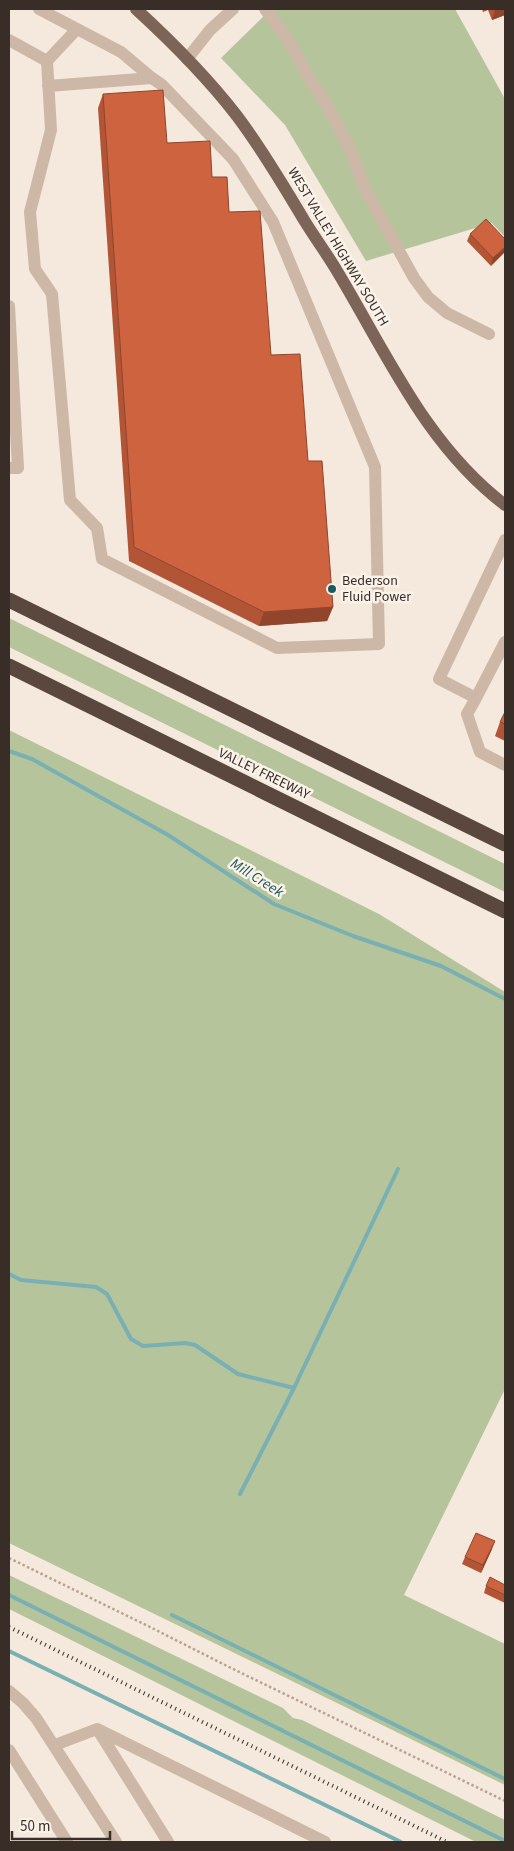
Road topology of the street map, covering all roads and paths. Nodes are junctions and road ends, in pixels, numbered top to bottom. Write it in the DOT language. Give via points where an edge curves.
graph roads {
  1 [pos="39,9"];
  2 [pos="136,9"];
  3 [pos="233,9"];
  4 [pos="266,9"];
  5 [pos="77,29"];
  6 [pos="9,40"];
  7 [pos="187,59"];
  8 [pos="47,61"];
  9 [pos="152,78"];
  10 [pos="48,86"];
  11 [pos="9,306"];
  12 [pos="490,334"];
  13 [pos="9,468"];
  14 [pos="505,505"];
  15 [pos="505,540"];
  16 [pos="9,600"];
  17 [pos="505,642"];
  18 [pos="9,666"];
  19 [pos="476,698"];
  20 [pos="505,765"];
  21 [pos="505,844"];
  22 [pos="505,911"];
  23 [pos="9,1558"];
  24 [pos="9,1691"];
  25 [pos="97,1729"];
  26 [pos="55,1745"];
  27 [pos="9,1750"];
  28 [pos="505,1801"];
  29 [pos="67,1842"];
  30 [pos="116,1842"];
  31 [pos="168,1842"];
  32 [pos="325,1842"];
  1 -- 5 [label="street"];
  2 -- 7 [label="main road, WEST VALLEY HIGHWAY SOUTH"];
  3 -- 7 [label="street" via="210,30"];
  4 -- 12 [label="street" via="326,103 350,149 366,190 414,278 446,313"];
  5 -- 8 [label="street"];
  5 -- 9 [label="street" via="122,52"];
  6 -- 8 [label="street"];
  7 -- 14 [label="main road, WEST VALLEY HIGHWAY SOUTH" via="236,116 272,166 413,404 459,464"];
  8 -- 10 [label="street"];
  9 -- 10 [label="street"];
  9 -- 10 [label="street" via="233,160 274,222 375,467 379,644 277,648 102,559 97,528 70,500 52,294 35,269 30,212 51,130"];
  11 -- 13 [label="street" via="18,468"];
  15 -- 19 [label="street" via="439,679"];
  16 -- 21 [label="highway"];
  17 -- 19 [label="street"];
  18 -- 22 [label="highway, VALLEY FREEWAY"];
  19 -- 20 [label="street" via="467,714 480,752"];
  23 -- 28 [label="path"];
  24 -- 26 [label="street" via="23,1703"];
  25 -- 26 [label="street"];
  25 -- 31 [label="street"];
  25 -- 32 [label="street"];
  26 -- 30 [label="street"];
  27 -- 29 [label="street"];
}
